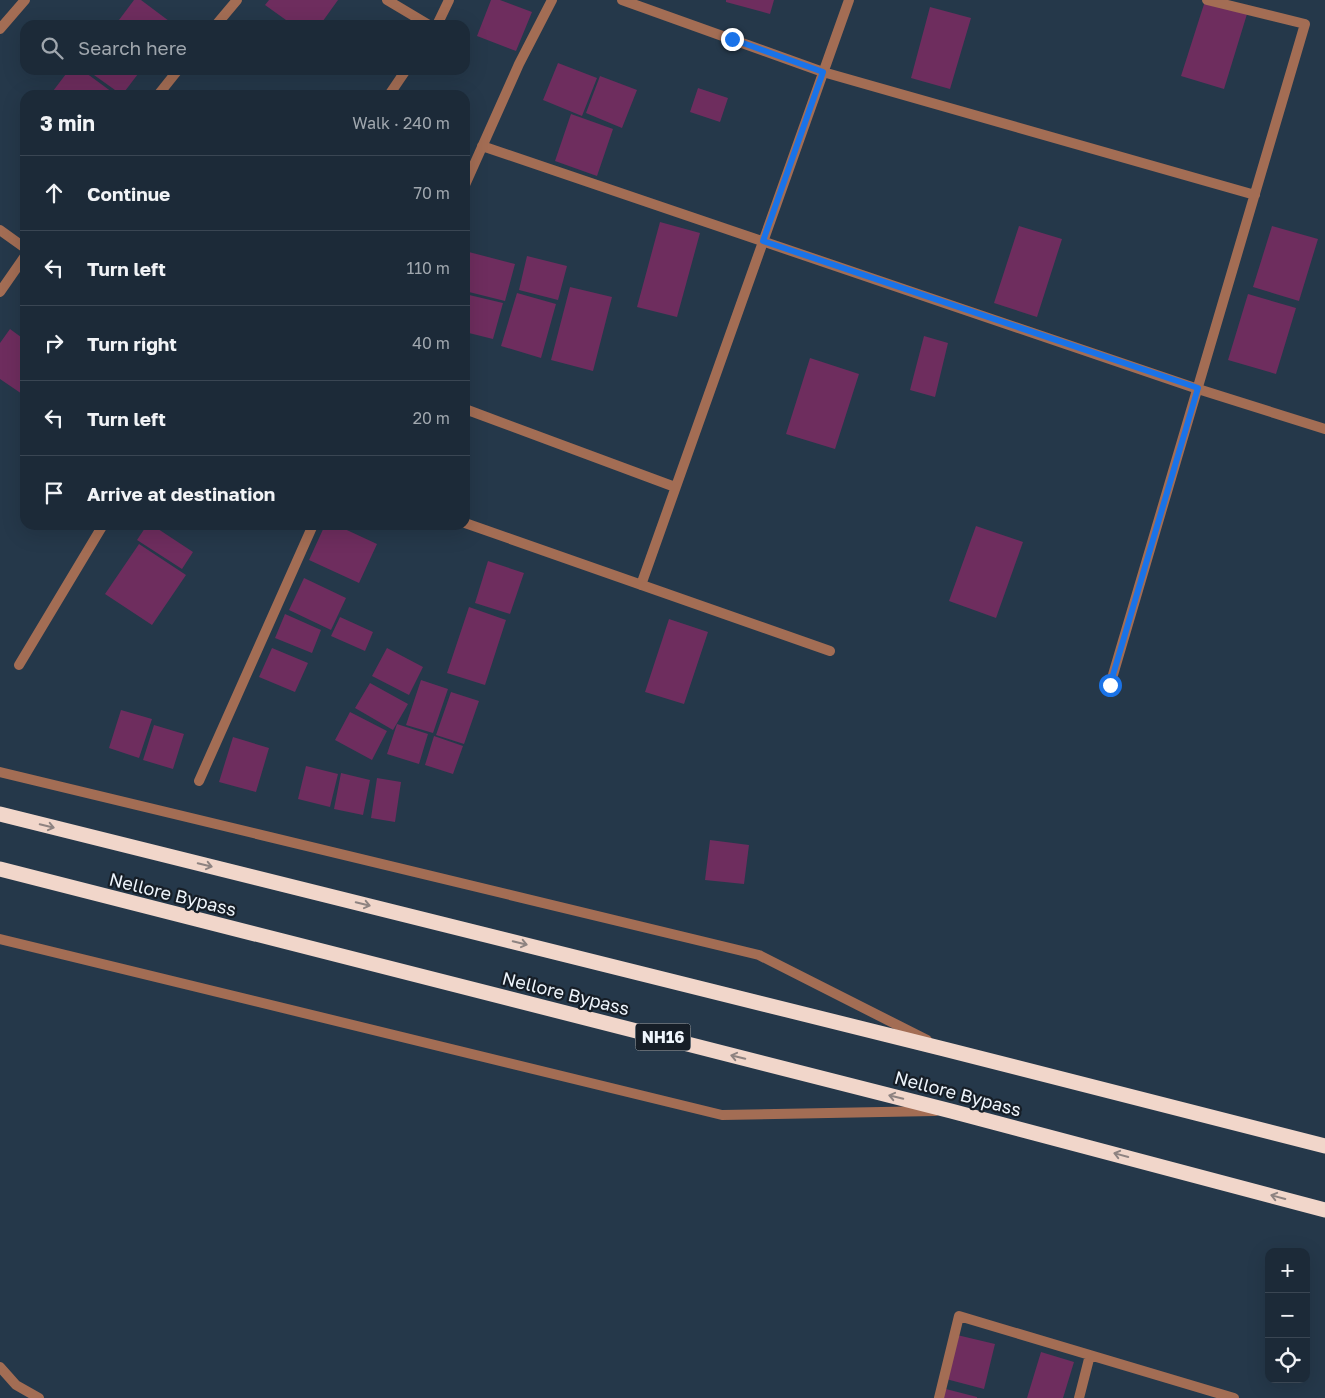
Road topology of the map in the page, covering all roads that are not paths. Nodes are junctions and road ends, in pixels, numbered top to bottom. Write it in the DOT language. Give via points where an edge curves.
graph roads {
  1 [pos="25,0"];
  2 [pos="237,0"];
  3 [pos="387,0"];
  4 [pos="449,0"];
  5 [pos="552,0"];
  6 [pos="622,0"];
  7 [pos="849,0"];
  8 [pos="1207,0"];
  9 [pos="220,20"];
  10 [pos="420,20"];
  11 [pos="439,20"];
  12 [pos="0,29"];
  13 [pos="823,72"];
  14 [pos="174,75"];
  15 [pos="403,75"];
  16 [pos="162,90"];
  17 [pos="392,90"];
  18 [pos="482,146"];
  19 [pos="470,174"];
  20 [pos="1255,195"];
  21 [pos="0,230"];
  22 [pos="763,241"];
  23 [pos="20,244"];
  24 [pos="20,263"];
  25 [pos="0,292"];
  26 [pos="1198,388"];
  27 [pos="470,411"];
  28 [pos="1325,429"];
  29 [pos="675,487"];
  30 [pos="470,525"];
  31 [pos="100,530"];
  32 [pos="311,530"];
  33 [pos="641,584"];
  34 [pos="830,651"];
  35 [pos="19,665"];
  36 [pos="1110,685"];
  37 [pos="0,772"];
  38 [pos="199,780"];
  39 [pos="0,814"];
  40 [pos="0,869"];
  41 [pos="0,939"];
  42 [pos="944,1048"];
  43 [pos="951,1110"];
  44 [pos="1325,1146"];
  45 [pos="1325,1210"];
  46 [pos="1090,1355"];
  47 [pos="0,1367"];
  48 [pos="39,1398"];
  49 [pos="939,1398"];
  50 [pos="1079,1398"];
  51 [pos="1234,1398"];
  1 -- 12 [label="street"];
  2 -- 9 [label="street"];
  3 -- 10 [label="street"];
  4 -- 11 [label="street"];
  5 -- 18 [label="street"];
  6 -- 13 [label="street"];
  7 -- 13 [label="street"];
  8 -- 20 [label="street" via="1305,24"];
  13 -- 20 [label="street"];
  13 -- 22 [label="street"];
  14 -- 16 [label="street"];
  15 -- 17 [label="street"];
  18 -- 19 [label="street"];
  18 -- 22 [label="street"];
  20 -- 26 [label="street"];
  21 -- 23 [label="street"];
  22 -- 26 [label="street"];
  22 -- 29 [label="street"];
  24 -- 25 [label="street"];
  26 -- 28 [label="street"];
  26 -- 36 [label="street"];
  27 -- 29 [label="street"];
  29 -- 33 [label="street"];
  30 -- 33 [label="street"];
  31 -- 35 [label="street"];
  32 -- 38 [label="street"];
  33 -- 34 [label="street"];
  37 -- 42 [label="street" via="759,955"];
  39 -- 42 [label="highway, Nellore Bypass, one-way"];
  43 -- 40 [label="highway, Nellore Bypass / NH16, one-way"];
  41 -- 43 [label="street" via="722,1115"];
  42 -- 44 [label="highway, Nellore Bypass"];
  45 -- 43 [label="highway, Nellore Bypass / NH16, one-way"];
  46 -- 49 [label="street" via="959,1316"];
  46 -- 50 [label="street"];
  46 -- 51 [label="street"];
  47 -- 48 [label="street" via="16,1385"];
}
